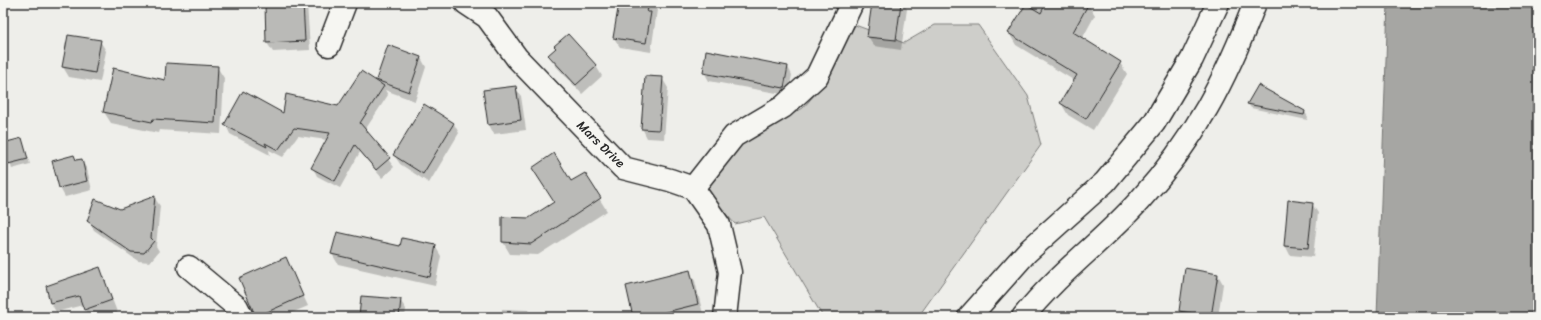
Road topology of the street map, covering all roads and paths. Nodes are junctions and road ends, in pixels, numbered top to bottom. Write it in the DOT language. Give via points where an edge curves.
graph roads {
  1 [pos="345,3"];
  2 [pos="466,3"];
  3 [pos="852,3"];
  4 [pos="1218,3"];
  5 [pos="1255,3"];
  6 [pos="328,45"];
  7 [pos="694,188"];
  8 [pos="189,267"];
  9 [pos="242,317"];
  10 [pos="725,317"];
  11 [pos="969,317"];
  12 [pos="1023,317"];
  1 -- 6 [label="main road"];
  2 -- 7 [label="main road, Mars Drive" via="487,17 517,58 622,168"];
  3 -- 7 [label="main road" via="817,76 783,107 734,136"];
  4 -- 11 [label="main road" via="1192,60 1154,123 1105,182 1028,252"];
  5 -- 12 [label="main road" via="1232,61 1206,112 1179,155 1139,202"];
  7 -- 10 [label="main road" via="719,225 730,272"];
  8 -- 9 [label="main road" via="237,307"];
}
